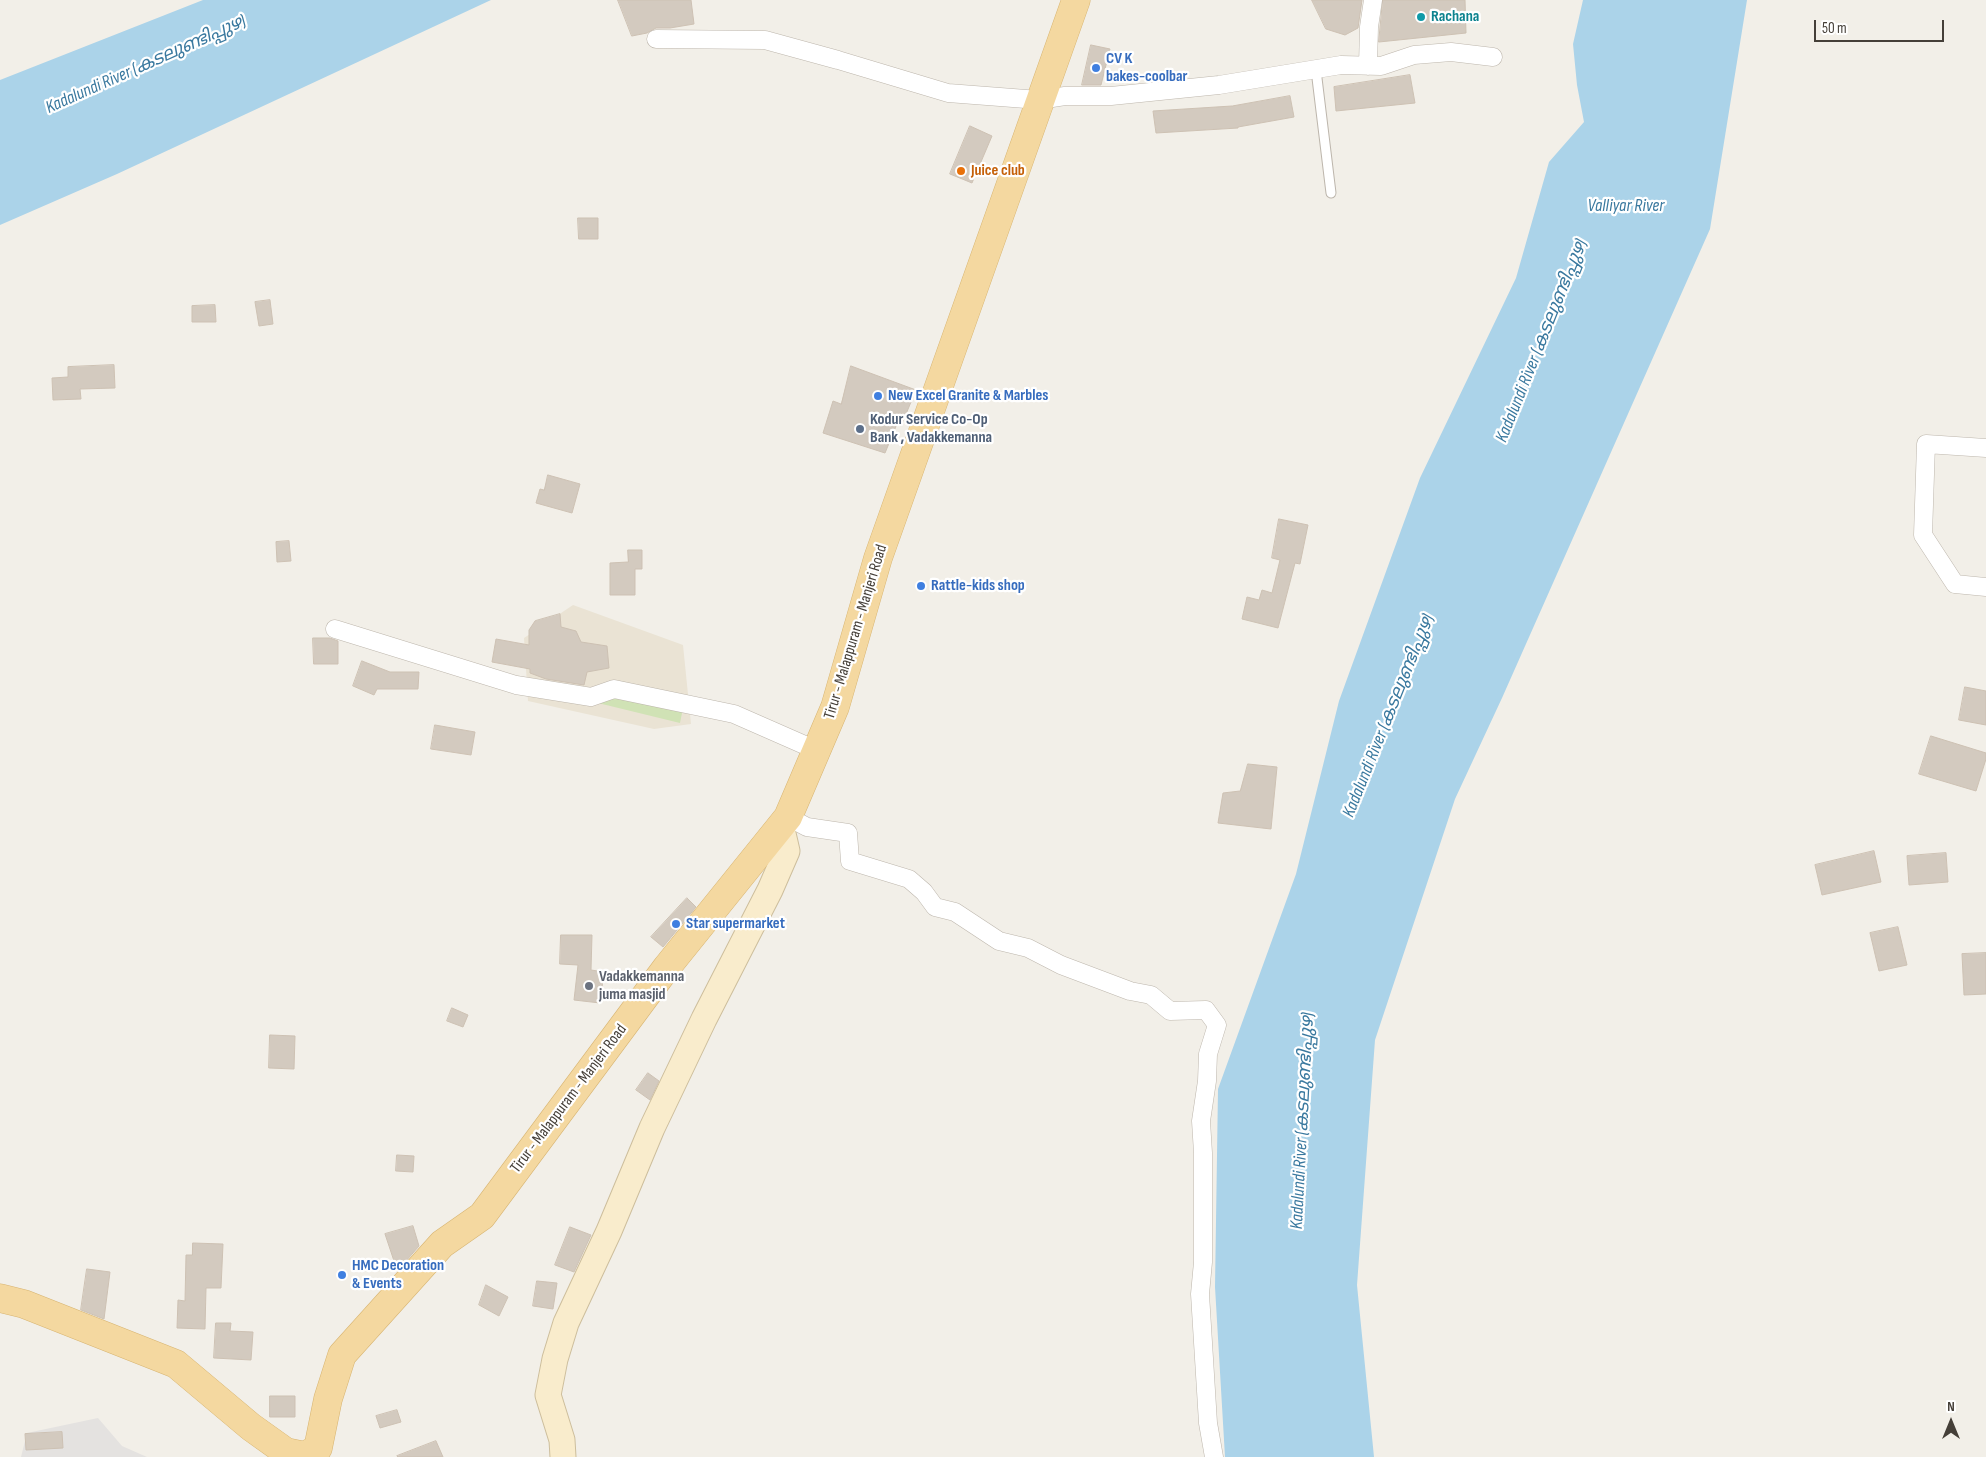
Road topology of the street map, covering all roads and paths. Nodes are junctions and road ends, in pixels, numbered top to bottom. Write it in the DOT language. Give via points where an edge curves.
graph roads {
  1 [pos="1076,0"];
  2 [pos="1372,0"];
  3 [pos="656,39"];
  4 [pos="1493,57"];
  5 [pos="1368,66"];
  6 [pos="1316,70"];
  7 [pos="1040,100"];
  8 [pos="1331,193"];
  9 [pos="1986,448"];
  10 [pos="1986,587"];
  11 [pos="335,629"];
  12 [pos="816,750"];
  13 [pos="784,821"];
  14 [pos="0,1298"];
  15 [pos="563,1457"];
  16 [pos="1214,1457"];
  1 -- 7 [label="main road, Tirur - Malappuram - Manjeri Road"];
  2 -- 5 [label="street"];
  3 -- 7 [label="street" via="765,40 948,93"];
  4 -- 5 [label="street" via="1451,52 1414,55 1381,66"];
  5 -- 6 [label="street" via="1341,65"];
  6 -- 7 [label="street" via="1219,85"];
  6 -- 8 [label="lane"];
  7 -- 12 [label="main road, Tirur - Malappuram - Manjeri Road" via="878,558 835,707"];
  9 -- 10 [label="street" via="1926,444 1922,535 1955,584"];
  11 -- 12 [label="street" via="516,685 591,697 614,690 734,714"];
  12 -- 13 [label="main road, Tirur - Malappuram - Manjeri Road"];
  13 -- 14 [label="main road, Tirur - Malappuram - Manjeri Road" via="667,967 482,1216 442,1244 342,1355 328,1399 318,1448 305,1456 286,1452 176,1364 24,1304"];
  13 -- 15 [label="main road" via="787,851 652,1128 566,1323 548,1396 562,1440"];
  13 -- 16 [label="street" via="848,833 850,861 909,879 935,906 955,912 999,942 1028,948 1061,965 1151,995 1170,1011 1206,1010 1217,1025 1208,1054 1201,1121 1203,1262 1200,1294 1208,1423"];
}
